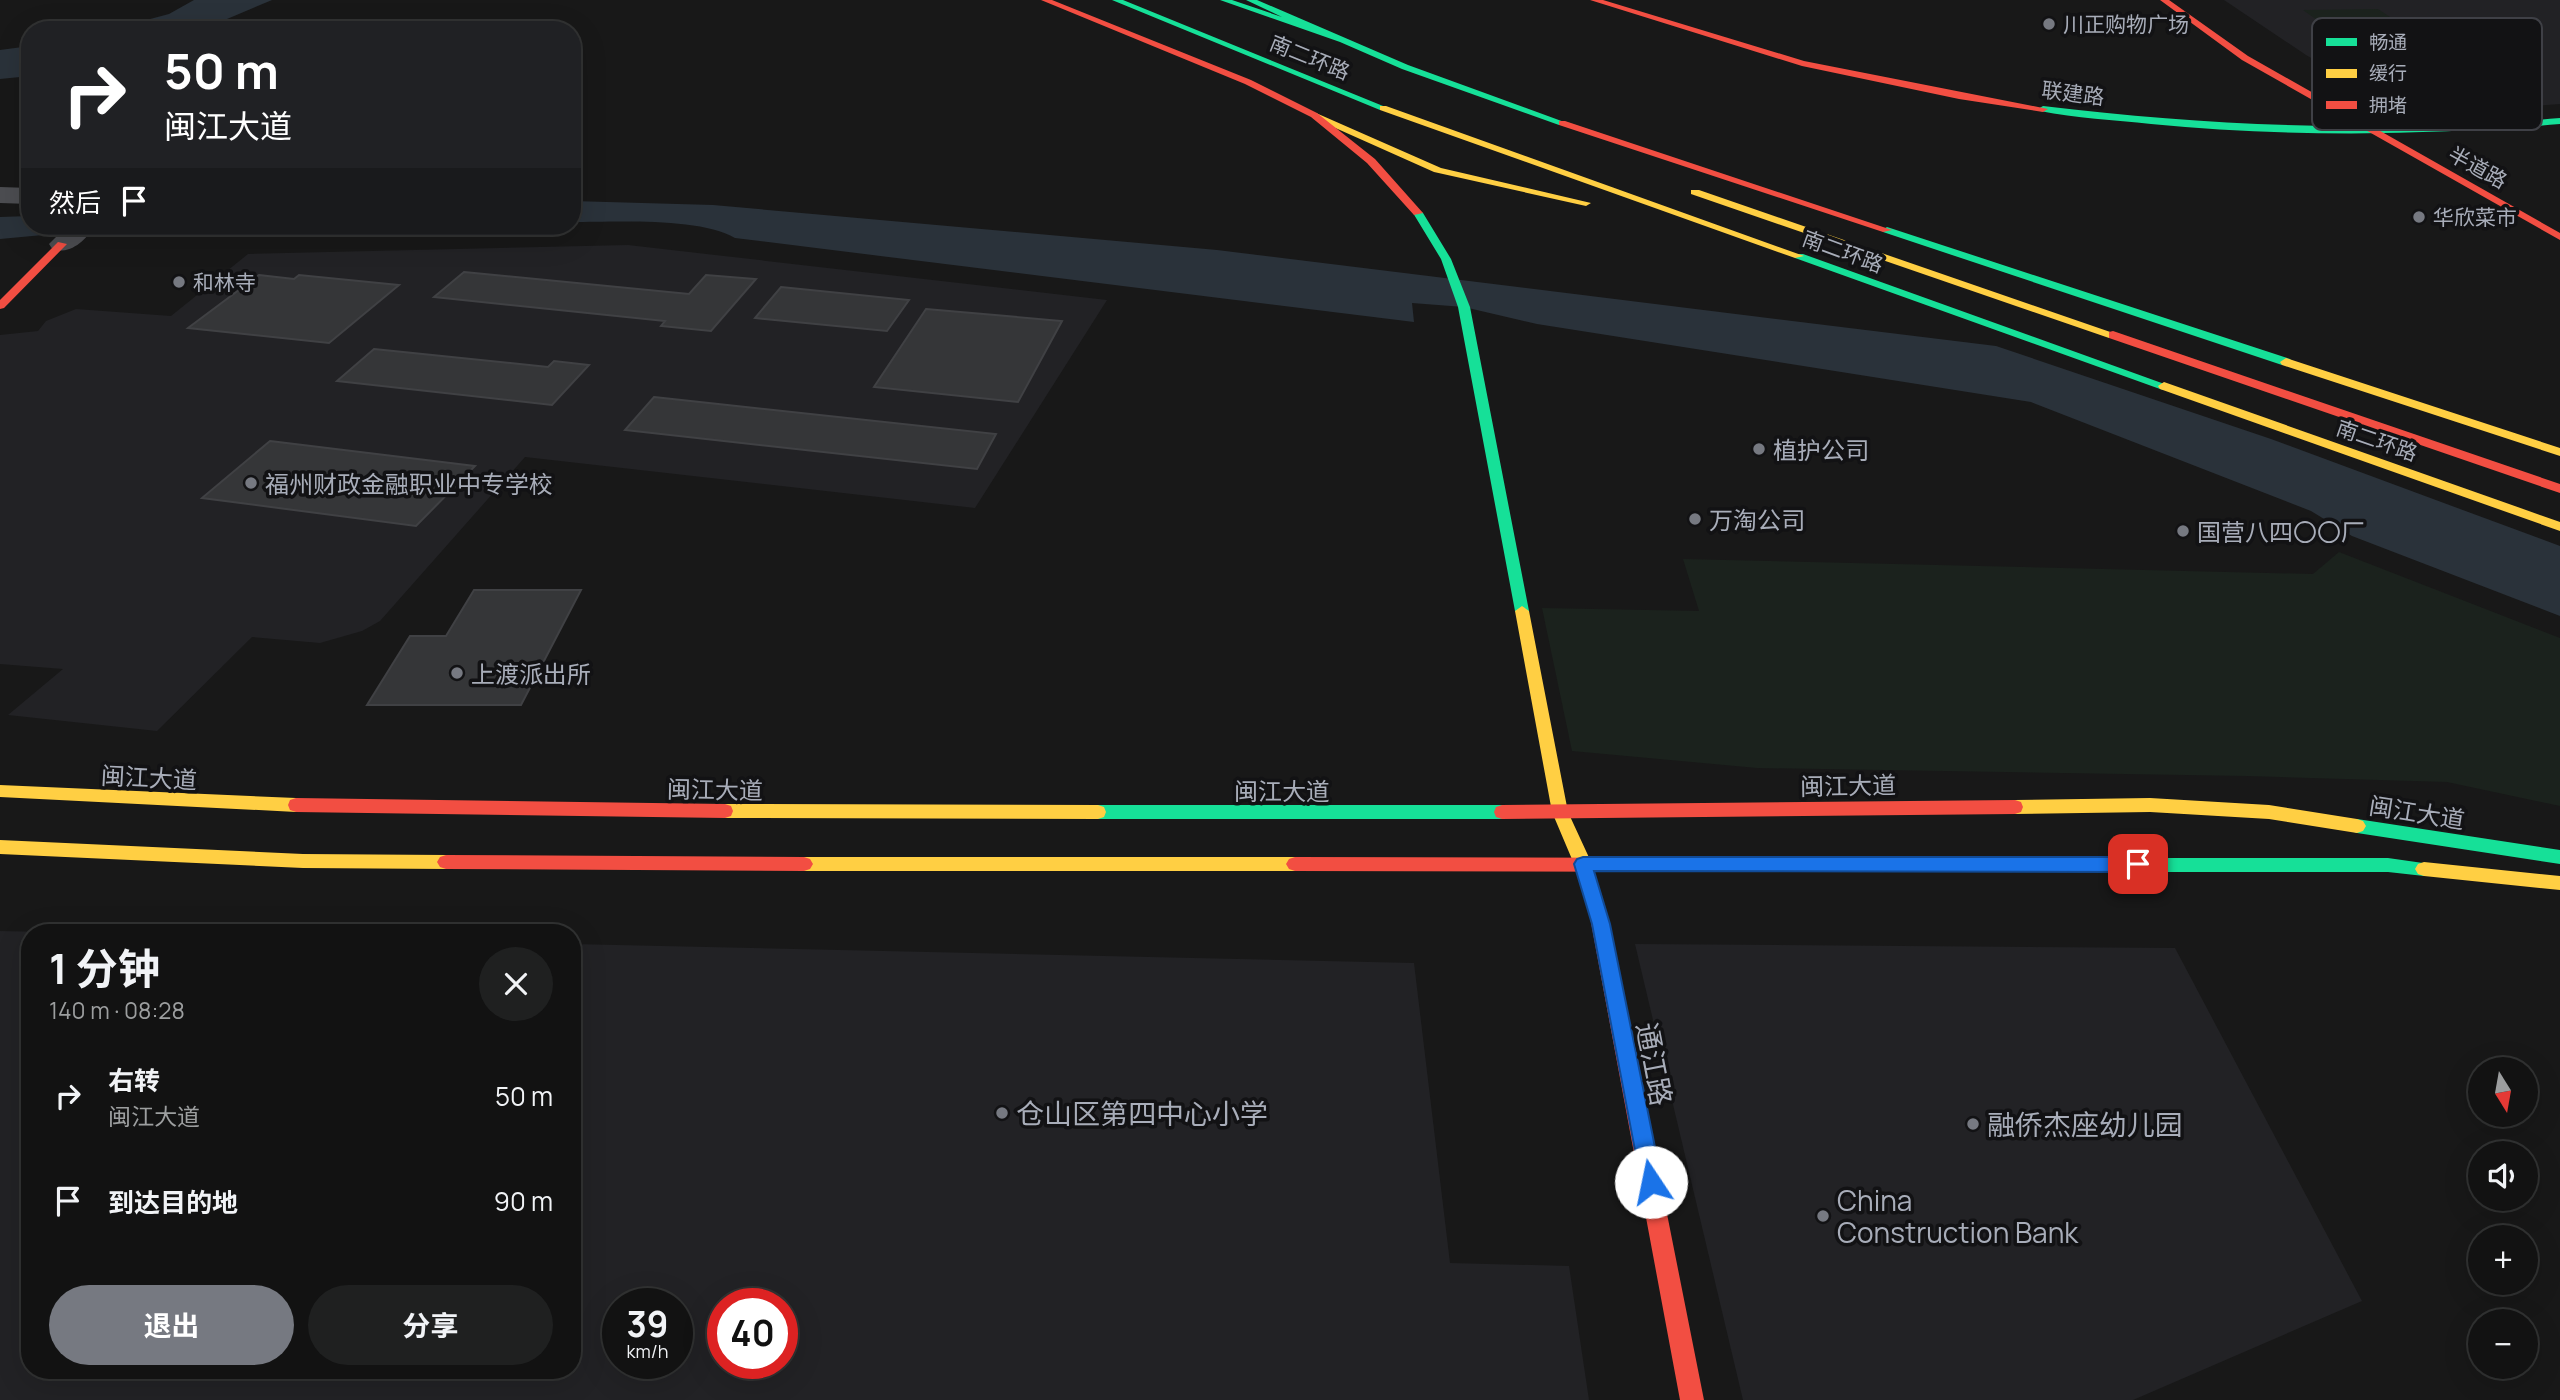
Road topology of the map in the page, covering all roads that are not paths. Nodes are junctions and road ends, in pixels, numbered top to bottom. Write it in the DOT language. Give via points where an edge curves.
graph roads {
  1 [pos="1045,0"];
  2 [pos="1084,0"];
  3 [pos="1116,0"];
  4 [pos="1224,0"];
  5 [pos="1250,0"];
  6 [pos="1594,0"];
  7 [pos="2164,0"];
  8 [pos="2185,0"];
  9 [pos="1360,46"];
  10 [pos="1195,59"];
  11 [pos="2312,82"];
  12 [pos="2312,97"];
  13 [pos="1316,116"];
  14 [pos="2560,121"];
  15 [pos="2542,123"];
  16 [pos="2369,130"];
  17 [pos="2396,130"];
  18 [pos="2468,130"];
  19 [pos="2400,132"];
  20 [pos="2374,133"];
  21 [pos="1713,173"];
  22 [pos="1683,188"];
  23 [pos="0,195"];
  24 [pos="21,196"];
  25 [pos="1605,208"];
  26 [pos="2560,221"];
  27 [pos="72,235"];
  28 [pos="1690,235"];
  29 [pos="2560,237"];
  30 [pos="62,244"];
  31 [pos="0,306"];
  32 [pos="2105,333"];
  33 [pos="2077,356"];
  34 [pos="2560,453"];
  35 [pos="2560,489"];
  36 [pos="2560,527"];
  37 [pos="0,791"];
  38 [pos="1560,812"];
  39 [pos="0,847"];
  40 [pos="2560,857"];
  41 [pos="1583,864"];
  42 [pos="2560,883"];
  43 [pos="1692,1400"];
  1 -- 10 [label="main road"];
  2 -- 10 [label="main road"];
  3 -- 33 [label="main road, 南二环路" via="1354,98"];
  4 -- 9 [label="main road"];
  5 -- 9 [label="main road"];
  6 -- 20 [label="main road, 联建路" via="1776,56 1992,103 2154,123"];
  7 -- 12 [label="main road, 半道路" via="2245,58"];
  8 -- 11 [label="main road, 半道路"];
  9 -- 21 [label="main road" via="1405,67"];
  10 -- 13 [label="main road"];
  13 -- 25 [label="main road" via="1438,170"];
  13 -- 38 [label="main road, 通江路" via="1400,188 1438,239 1457,279"];
  14 -- 15 [label="main road, 联建路"];
  16 -- 20 [label="main road, 半道路"];
  17 -- 19 [label="main road, 半道路"];
  18 -- 19 [label="main road, 联建路"];
  19 -- 20 [label="main road, 联建路"];
  19 -- 26 [label="main road, 半道路"];
  20 -- 29 [label="main road, 半道路"];
  21 -- 32 [label="main road" via="1948,264"];
  21 -- 34 [label="main road"];
  22 -- 32 [label="main road, 南二环路"];
  23 -- 24 [label="street"];
  27 -- 30 [label="street"];
  28 -- 33 [label="main road"];
  30 -- 31 [label="main road"];
  32 -- 35 [label="main road, 南二环路"];
  33 -- 36 [label="main road, 南二环路"];
  37 -- 38 [label="main road, 闽江大道" via="278,806"];
  38 -- 40 [label="main road, 闽江大道" via="2150,806 2269,812"];
  38 -- 41 [label="main road, 通江路"];
  39 -- 41 [label="main road" via="303,861"];
  41 -- 42 [label="main road" via="2388,865"];
  41 -- 43 [label="main road, 通江路" via="1601,924"];
}
